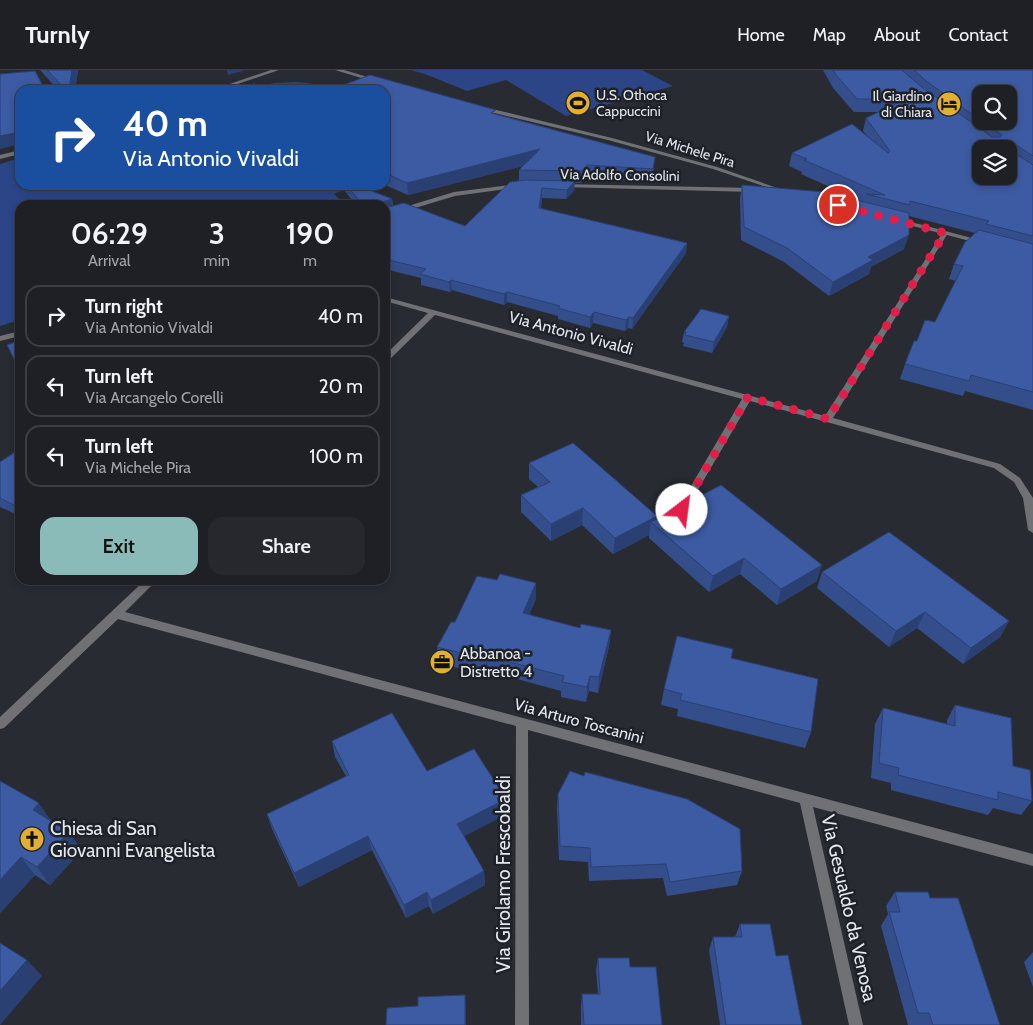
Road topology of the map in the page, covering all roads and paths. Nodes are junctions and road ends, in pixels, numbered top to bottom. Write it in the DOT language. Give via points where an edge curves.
graph roads {
  1 [pos="276,70"];
  2 [pos="338,70"];
  3 [pos="386,83"];
  4 [pos="230,85"];
  5 [pos="481,108"];
  6 [pos="15,153"];
  7 [pos="0,157"];
  8 [pos="525,186"];
  9 [pos="551,186"];
  10 [pos="767,186"];
  11 [pos="795,194"];
  12 [pos="390,213"];
  13 [pos="889,218"];
  14 [pos="945,233"];
  15 [pos="989,244"];
  16 [pos="390,300"];
  17 [pos="434,312"];
  18 [pos="15,334"];
  19 [pos="0,339"];
  20 [pos="390,354"];
  21 [pos="748,397"];
  22 [pos="828,419"];
  23 [pos="682,510"];
  24 [pos="1033,530"];
  25 [pos="147,585"];
  26 [pos="116,614"];
  27 [pos="522,723"];
  28 [pos="0,724"];
  29 [pos="805,799"];
  30 [pos="1033,860"];
  31 [pos="522,1025"];
  32 [pos="856,1025"];
  1 -- 4 [label="street"];
  2 -- 3 [label="street"];
  5 -- 10 [label="street, Via Michele Pira" via="610,139 716,168"];
  6 -- 7 [label="street"];
  8 -- 12 [label="street" via="454,194"];
  9 -- 10 [label="street, Via Adolfo Consolini" via="762,190"];
  10 -- 11 [label="street, Via Michele Pira"];
  13 -- 14 [label="street"];
  14 -- 15 [label="street"];
  14 -- 22 [label="street"];
  16 -- 17 [label="street, Via Antonio Vivaldi"];
  17 -- 20 [label="street"];
  17 -- 21 [label="street, Via Antonio Vivaldi"];
  18 -- 19 [label="street"];
  21 -- 22 [label="street, Via Antonio Vivaldi"];
  21 -- 23 [label="street"];
  22 -- 24 [label="street, Via Antonio Vivaldi" via="997,466 1017,480 1028,498"];
  25 -- 26 [label="street"];
  26 -- 27 [label="street, Via Arturo Toscanini"];
  26 -- 28 [label="street"];
  27 -- 29 [label="street, Via Arturo Toscanini"];
  27 -- 31 [label="street, Via Girolamo Frescobaldi"];
  29 -- 30 [label="street, Via Arturo Toscanini"];
  29 -- 32 [label="street, Via Gesualdo da Venosa"];
}
